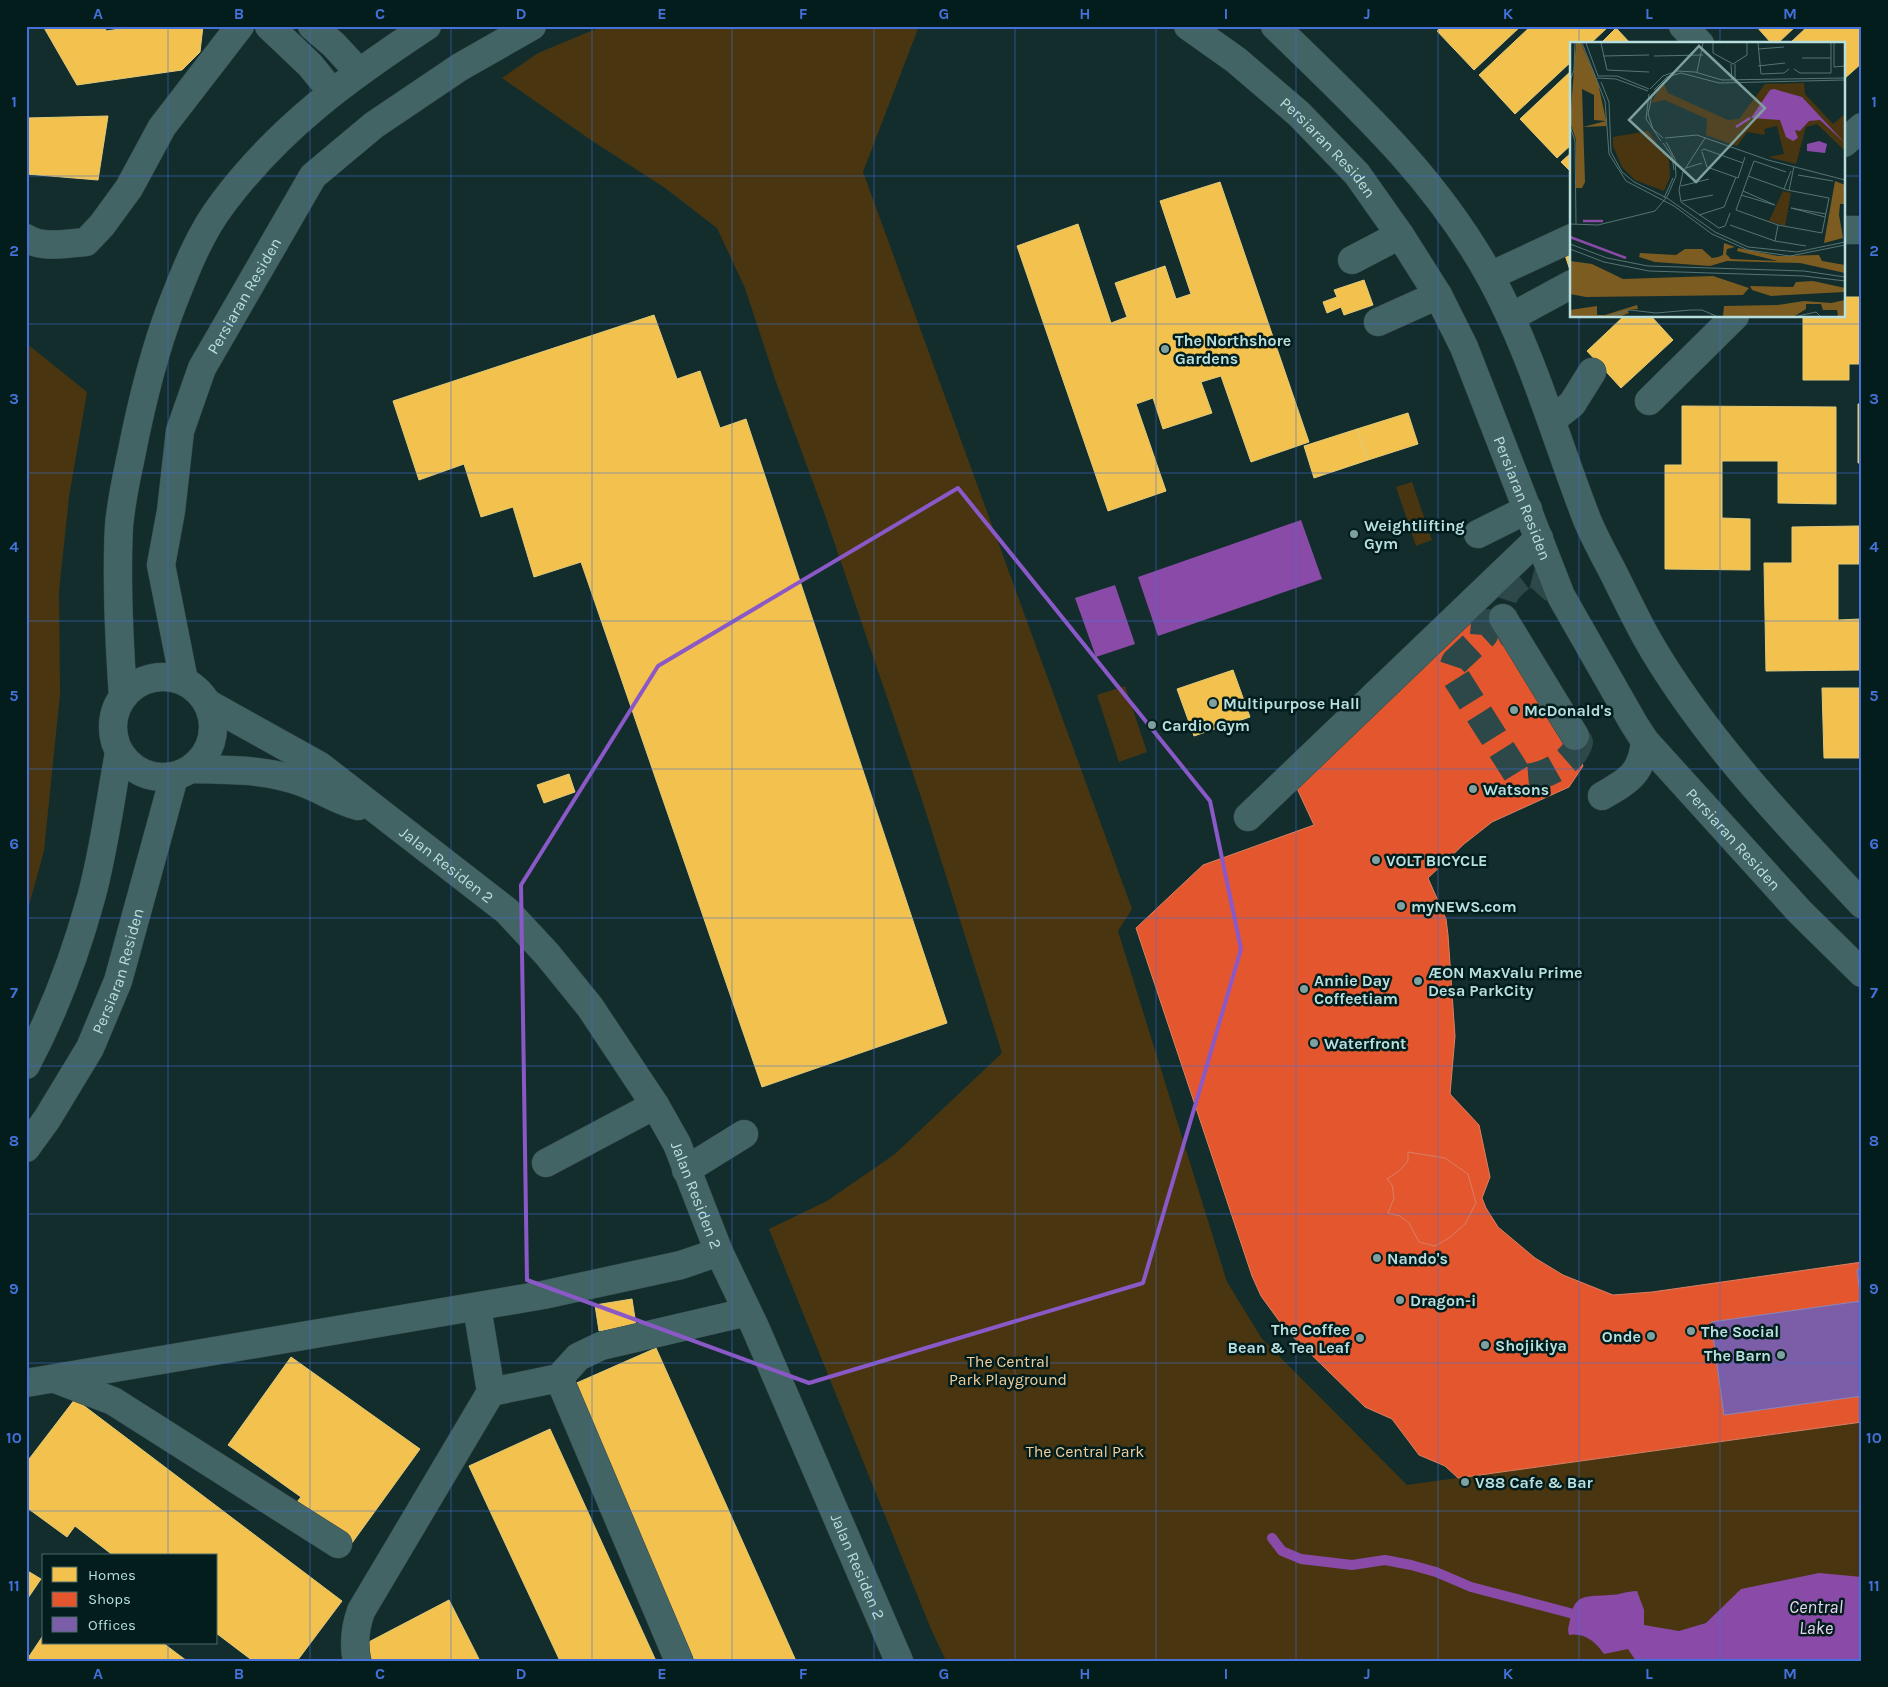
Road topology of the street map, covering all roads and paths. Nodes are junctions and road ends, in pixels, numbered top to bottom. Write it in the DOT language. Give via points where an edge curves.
graph roads {
  1 [pos="240,26"];
  2 [pos="269,26"];
  3 [pos="312,26"];
  4 [pos="427,26"];
  5 [pos="532,26"];
  6 [pos="1188,26"];
  7 [pos="1275,26"];
  8 [pos="1683,26"];
  9 [pos="1698,42"];
  10 [pos="358,71"];
  11 [pos="332,92"];
  12 [pos="1862,127"];
  13 [pos="1846,141"];
  14 [pos="1846,230"];
  15 [pos="1862,230"];
  16 [pos="1400,235"];
  17 [pos="26,238"];
  18 [pos="1570,239"];
  19 [pos="1352,260"];
  20 [pos="1490,276"];
  21 [pos="1570,285"];
  22 [pos="1438,295"];
  23 [pos="1511,317"];
  24 [pos="1733,318"];
  25 [pos="1378,322"];
  26 [pos="1592,372"];
  27 [pos="1649,400"];
  28 [pos="1552,420"];
  29 [pos="1528,509"];
  30 [pos="1478,534"];
  31 [pos="1538,538"];
  32 [pos="1503,618"];
  33 [pos="184,681"];
  34 [pos="123,696"];
  35 [pos="207,703"];
  36 [pos="1575,736"];
  37 [pos="1645,741"];
  38 [pos="119,753"];
  39 [pos="183,773"];
  40 [pos="1602,796"];
  41 [pos="376,810"];
  42 [pos="1248,817"];
  43 [pos="1859,895"];
  44 [pos="1862,973"];
  45 [pos="26,1065"];
  46 [pos="655,1105"];
  47 [pos="744,1134"];
  48 [pos="26,1148"];
  49 [pos="546,1163"];
  50 [pos="686,1170"];
  51 [pos="719,1252"];
  52 [pos="477,1307"];
  53 [pos="747,1312"];
  54 [pos="54,1378"];
  55 [pos="559,1378"];
  56 [pos="26,1383"];
  57 [pos="491,1392"];
  58 [pos="338,1544"];
  59 [pos="357,1661"];
  60 [pos="679,1661"];
  61 [pos="899,1661"];
  1 -- 17 [label="street" via="162,127 129,188 86,242 59,244 33,242"];
  2 -- 11 [label="street" via="310,65"];
  3 -- 10 [label="street"];
  4 -- 10 [label="street"];
  5 -- 33 [label="street, Persiaran Residen" via="460,67 374,125 313,176 202,368 180,431 161,565"];
  6 -- 16 [label="street, Persiaran Residen" via="1236,60 1299,114 1357,174"];
  7 -- 20 [label="street" via="1397,147 1432,187"];
  8 -- 9 [label="street"];
  10 -- 11 [label="street"];
  11 -- 34 [label="street" via="276,141 222,204 194,250 158,341 138,419 120,524 118,608"];
  12 -- 13 [label="street"];
  14 -- 15 [label="street"];
  16 -- 19 [label="street"];
  16 -- 22 [label="street, Persiaran Residen"];
  18 -- 20 [label="street"];
  20 -- 23 [label="street"];
  21 -- 23 [label="street"];
  22 -- 25 [label="street"];
  22 -- 29 [label="street, Persiaran Residen" via="1464,347"];
  23 -- 28 [label="street"];
  24 -- 27 [label="street"];
  26 -- 28 [label="street" via="1572,404"];
  28 -- 43 [label="street" via="1587,520 1646,637 1672,678 1725,751"];
  29 -- 30 [label="street"];
  29 -- 31 [label="street, Persiaran Residen"];
  31 -- 37 [label="street, Persiaran Residen" via="1561,596"];
  31 -- 42 [label="street"];
  32 -- 36 [label="street"];
  33 -- 34 [label="street" via="168,677 151,678 136,684"];
  33 -- 35 [label="street"];
  34 -- 38 [label="street" via="115,714 113,734"];
  35 -- 39 [label="street" via="214,720 213,739 206,756"];
  35 -- 41 [label="street, Jalan Residen 2" via="320,766"];
  37 -- 40 [label="street" via="1640,767 1626,782"];
  37 -- 44 [label="street, Persiaran Residen" via="1794,906"];
  38 -- 39 [label="street" via="143,774 158,778"];
  38 -- 45 [label="street" via="92,897 43,1033"];
  39 -- 41 [label="street, Jalan Residen 2" via="272,773 302,782 337,800"];
  39 -- 48 [label="street, Persiaran Residen" via="118,981 90,1048"];
  41 -- 46 [label="street, Jalan Residen 2" via="507,911 590,1007"];
  46 -- 49 [label="street"];
  46 -- 50 [label="street, Jalan Residen 2" via="677,1144"];
  47 -- 50 [label="street"];
  50 -- 51 [label="street, Jalan Residen 2"];
  51 -- 52 [label="street" via="682,1265 609,1282"];
  51 -- 53 [label="street, Jalan Residen 2"];
  52 -- 54 [label="street"];
  52 -- 57 [label="street"];
  53 -- 55 [label="street" via="600,1346 578,1357"];
  53 -- 61 [label="street, Jalan Residen 2"];
  54 -- 56 [label="street"];
  54 -- 58 [label="street" via="112,1401"];
  55 -- 57 [label="street"];
  55 -- 60 [label="street"];
  57 -- 59 [label="street" via="361,1611 354,1647"];
}
